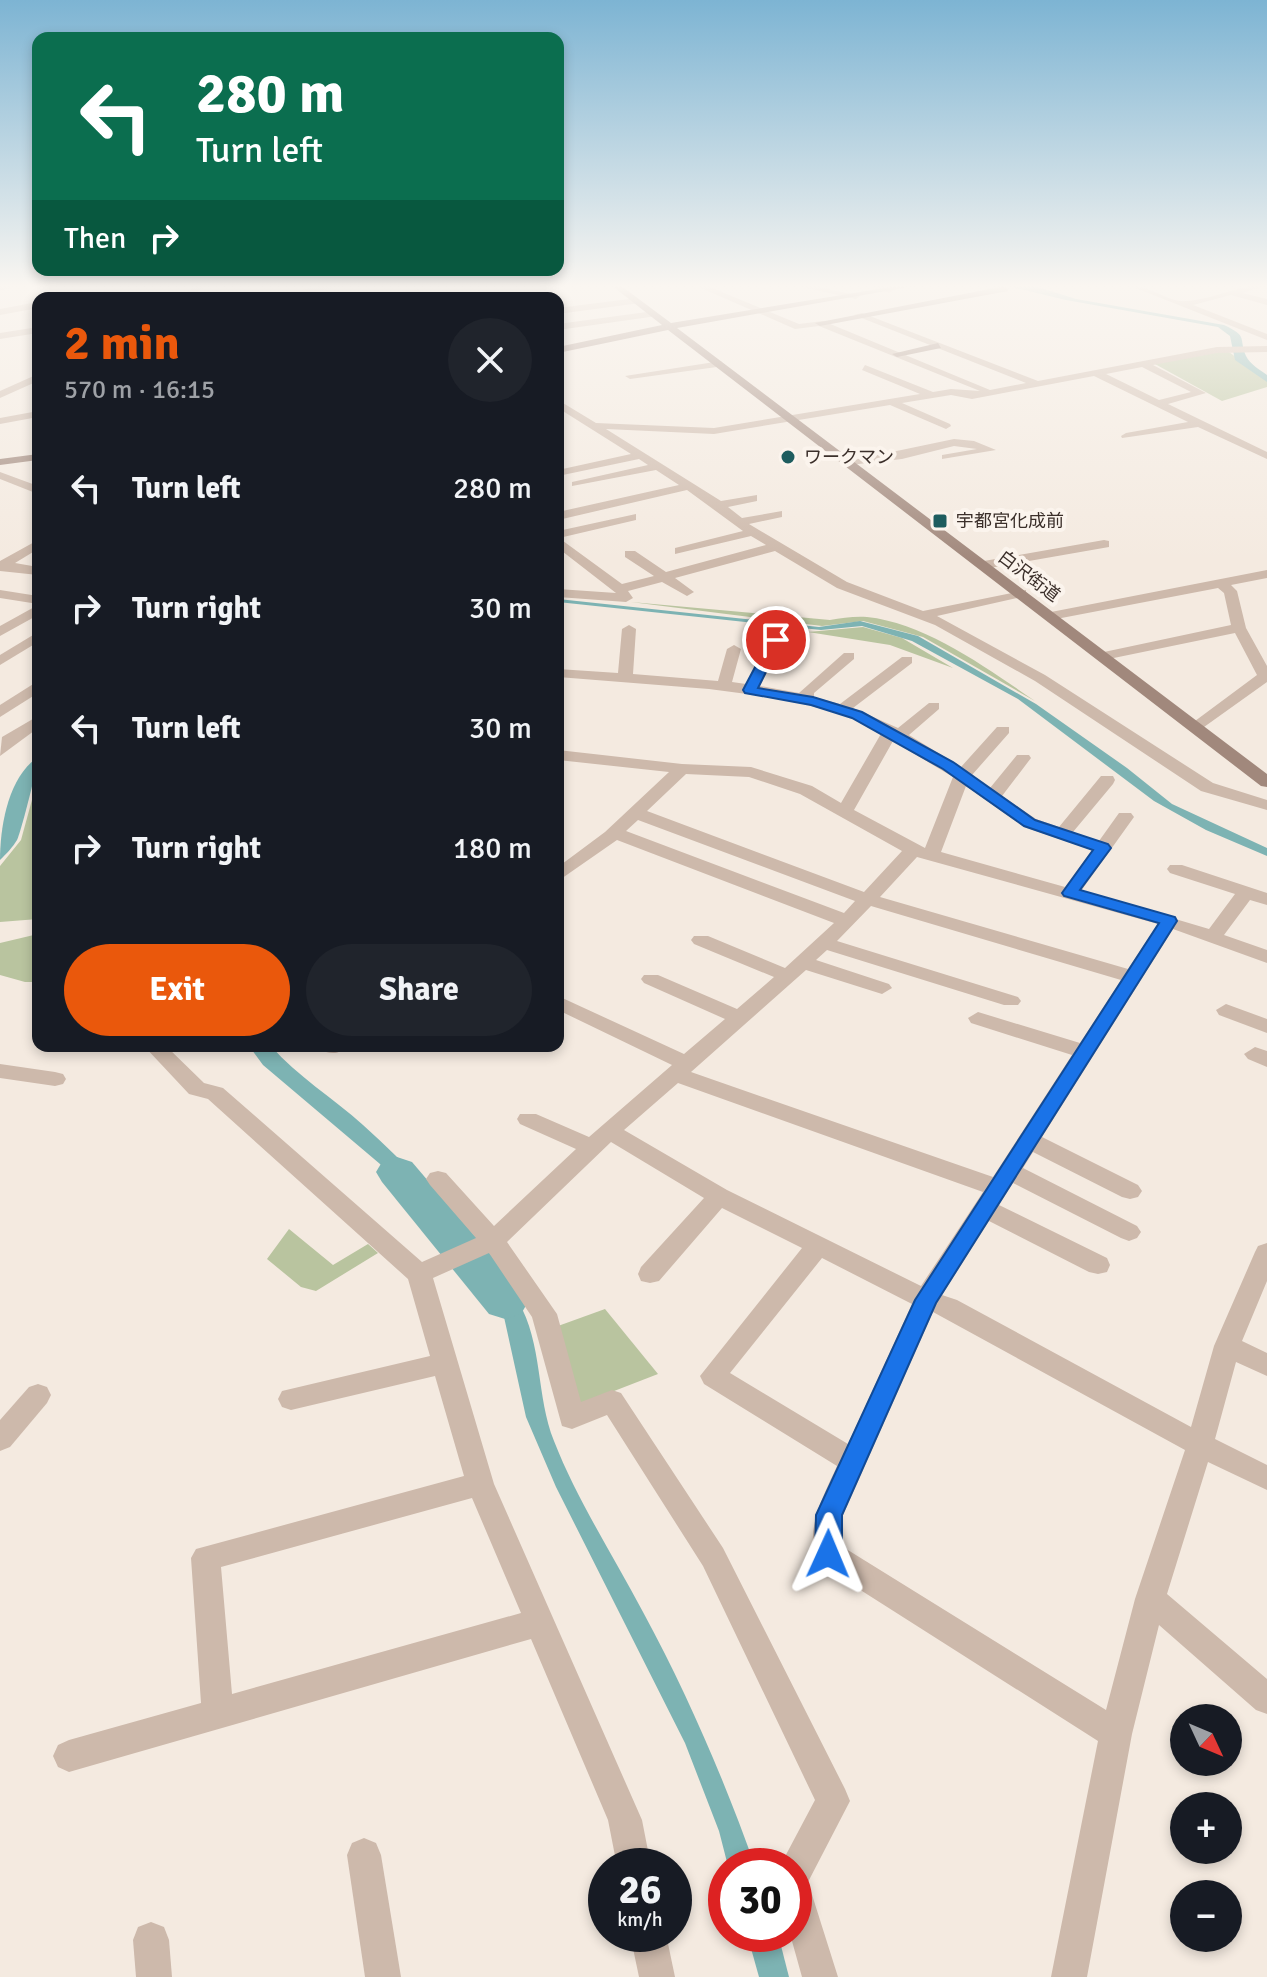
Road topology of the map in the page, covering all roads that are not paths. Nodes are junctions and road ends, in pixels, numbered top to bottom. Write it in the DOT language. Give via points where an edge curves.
graph roads {
  1 [pos="738,377"];
  2 [pos="888,377"];
  3 [pos="954,377"];
  4 [pos="1020,377"];
  5 [pos="1076,377"];
  6 [pos="1105,377"];
  7 [pos="1170,377"];
  8 [pos="32,380"];
  9 [pos="1040,385"];
  10 [pos="992,393"];
  11 [pos="1,394"];
  12 [pos="931,395"];
  13 [pos="891,401"];
  14 [pos="1158,403"];
  15 [pos="564,406"];
  16 [pos="578,414"];
  17 [pos="32,415"];
  18 [pos="564,417"];
  19 [pos="794,420"];
  20 [pos="0,421"];
  21 [pos="1201,423"];
  22 [pos="596,424"];
  23 [pos="946,426"];
  24 [pos="1126,436"];
  25 [pos="1267,438"];
  26 [pos="1242,443"];
  27 [pos="642,455"];
  28 [pos="1267,456"];
  29 [pos="946,457"];
  30 [pos="32,458"];
  31 [pos="0,462"];
  32 [pos="850,462"];
  33 [pos="659,466"];
  34 [pos="564,472"];
  35 [pos="32,475"];
  36 [pos="5,477"];
  37 [pos="576,484"];
  38 [pos="689,486"];
  39 [pos="32,488"];
  40 [pos="753,498"];
  41 [pos="719,505"];
  42 [pos="778,514"];
  43 [pos="564,515"];
  44 [pos="632,517"];
  45 [pos="740,522"];
  46 [pos="753,532"];
  47 [pos="564,534"];
  48 [pos="1104,544"];
  49 [pos="778,546"];
  50 [pos="564,547"];
  51 [pos="32,548"];
  52 [pos="680,551"];
  53 [pos="630,554"];
  54 [pos="577,557"];
  55 [pos="564,560"];
  56 [pos="984,565"];
  57 [pos="2,566"];
  58 [pos="32,570"];
  59 [pos="1267,574"];
  60 [pos="664,577"];
  61 [pos="1220,583"];
  62 [pos="620,589"];
  63 [pos="687,592"];
  64 [pos="564,593"];
  65 [pos="1021,593"];
  66 [pos="0,594"];
  67 [pos="32,599"];
  68 [pos="32,613"];
  69 [pos="923,615"];
  70 [pos="1051,616"];
  71 [pos="1239,628"];
  72 [pos="629,629"];
  73 [pos="0,632"];
  74 [pos="32,640"];
  75 [pos="776,640"];
  76 [pos="734,649"];
  77 [pos="849,656"];
  78 [pos="1104,656"];
  79 [pos="907,660"];
  80 [pos="0,661"];
  81 [pos="564,674"];
  82 [pos="1266,676"];
  83 [pos="625,679"];
  84 [pos="723,688"];
  85 [pos="32,690"];
  86 [pos="750,690"];
  87 [pos="806,700"];
  88 [pos="934,706"];
  89 [pos="841,710"];
  90 [pos="0,712"];
  91 [pos="32,725"];
  92 [pos="1197,727"];
  93 [pos="1003,730"];
  94 [pos="893,735"];
  95 [pos="0,751"];
  96 [pos="564,757"];
  97 [pos="1023,758"];
  98 [pos="682,769"];
  99 [pos="962,776"];
  100 [pos="1107,780"];
  101 [pos="1267,782"];
  102 [pos="992,797"];
  103 [pos="1267,805"];
  104 [pos="844,812"];
  105 [pos="636,813"];
  106 [pos="1125,817"];
  107 [pos="615,833"];
  108 [pos="1062,834"];
  109 [pos="1103,848"];
  110 [pos="922,852"];
  111 [pos="1176,869"];
  112 [pos="564,871"];
  113 [pos="1247,891"];
  114 [pos="1070,893"];
  115 [pos="867,899"];
  116 [pos="1267,899"];
  117 [pos="847,921"];
  118 [pos="1169,921"];
  119 [pos="1213,937"];
  120 [pos="701,940"];
  121 [pos="823,943"];
  122 [pos="1267,957"];
  123 [pos="795,969"];
  124 [pos="1133,977"];
  125 [pos="651,979"];
  126 [pos="882,988"];
  127 [pos="1011,1001"];
  128 [pos="564,1005"];
  129 [pos="1226,1010"];
  130 [pos="740,1018"];
  131 [pos="978,1018"];
  132 [pos="1267,1026"];
  133 [pos="160,1052"];
  134 [pos="1085,1052"];
  135 [pos="682,1069"];
  136 [pos="0,1071"];
  137 [pos="55,1079"];
  138 [pos="528,1119"];
  139 [pos="601,1139"];
  140 [pos="1029,1140"];
  141 [pos="438,1179"];
  142 [pos="997,1189"];
  143 [pos="1130,1191"];
  144 [pos="719,1196"];
  145 [pos="1129,1232"];
  146 [pos="493,1241"];
  147 [pos="818,1246"];
  148 [pos="1267,1253"];
  149 [pos="1098,1265"];
  150 [pos="419,1274"];
  151 [pos="650,1274"];
  152 [pos="926,1300"];
  153 [pos="1227,1346"];
  154 [pos="444,1363"];
  155 [pos="1267,1365"];
  156 [pos="38,1395"];
  157 [pos="291,1399"];
  158 [pos="0,1439"];
  159 [pos="1200,1445"];
  160 [pos="853,1461"];
  161 [pos="1267,1478"];
  162 [pos="480,1484"];
  163 [pos="1150,1599"];
  164 [pos="541,1622"];
  165 [pos="1267,1699"];
  166 [pos="218,1713"];
  167 [pos="1116,1734"];
  168 [pos="69,1756"];
  169 [pos="630,1848"];
  170 [pos="808,1848"];
  171 [pos="364,1855"];
  172 [pos="151,1940"];
  173 [pos="812,1950"];
  174 [pos="652,1952"];
  175 [pos="154,1977"];
  176 [pos="383,1977"];
  177 [pos="657,1977"];
  178 [pos="820,1977"];
  179 [pos="1069,1977"];
  1 -- 19 [label="main road, 白沢街道"];
  2 -- 12 [label="street"];
  3 -- 10 [label="street"];
  4 -- 9 [label="street"];
  5 -- 9 [label="street"];
  6 -- 14 [label="street"];
  7 -- 14 [label="street" via="1201,393"];
  8 -- 11 [label="street"];
  9 -- 10 [label="street"];
  10 -- 12 [label="street"];
  12 -- 13 [label="street"];
  13 -- 19 [label="street"];
  13 -- 23 [label="street"];
  14 -- 21 [label="street"];
  15 -- 16 [label="street"];
  16 -- 18 [label="street"];
  16 -- 22 [label="street"];
  17 -- 20 [label="street"];
  19 -- 22 [label="street" via="714,431"];
  19 -- 32 [label="main road, 白沢街道"];
  21 -- 24 [label="street"];
  21 -- 26 [label="street"];
  22 -- 27 [label="street"];
  25 -- 26 [label="street"];
  26 -- 28 [label="street"];
  27 -- 33 [label="street"];
  27 -- 34 [label="street"];
  29 -- 32 [label="street" via="990,450 971,441 942,443 919,452"];
  30 -- 31 [label="main road"];
  32 -- 56 [label="main road, 白沢街道"];
  33 -- 37 [label="street"];
  33 -- 38 [label="street"];
  35 -- 36 [label="street"];
  36 -- 39 [label="street"];
  38 -- 41 [label="street"];
  38 -- 43 [label="street"];
  40 -- 41 [label="street"];
  41 -- 45 [label="street"];
  42 -- 45 [label="street"];
  44 -- 47 [label="street"];
  45 -- 46 [label="street"];
  46 -- 49 [label="street"];
  46 -- 52 [label="street"];
  48 -- 56 [label="street"];
  49 -- 60 [label="street"];
  49 -- 69 [label="street" via="842,585"];
  50 -- 54 [label="street"];
  51 -- 57 [label="street"];
  53 -- 60 [label="street"];
  54 -- 55 [label="street"];
  54 -- 62 [label="street"];
  56 -- 65 [label="main road, 白沢街道"];
  57 -- 58 [label="street"];
  59 -- 61 [label="street"];
  60 -- 62 [label="street"];
  60 -- 63 [label="street"];
  61 -- 70 [label="street"];
  61 -- 71 [label="street" via="1230,591"];
  62 -- 64 [label="street" via="626,598"];
  65 -- 69 [label="street"];
  65 -- 70 [label="main road, 白沢街道"];
  66 -- 67 [label="street"];
  68 -- 73 [label="street"];
  69 -- 103 [label="street" via="1040,678 1207,787"];
  70 -- 78 [label="main road, 白沢街道"];
  71 -- 78 [label="street"];
  71 -- 82 [label="street"];
  72 -- 83 [label="street"];
  74 -- 80 [label="street"];
  75 -- 86 [label="street"];
  76 -- 84 [label="street"];
  77 -- 87 [label="street" via="807,692"];
  78 -- 92 [label="main road, 白沢街道"];
  79 -- 89 [label="street"];
  81 -- 83 [label="street"];
  82 -- 92 [label="street"];
  83 -- 84 [label="street"];
  84 -- 86 [label="street"];
  85 -- 90 [label="street"];
  86 -- 87 [label="street"];
  87 -- 89 [label="street"];
  88 -- 94 [label="street"];
  89 -- 94 [label="street"];
  91 -- 95 [label="street"];
  92 -- 101 [label="main road, 白沢街道"];
  93 -- 99 [label="street"];
  94 -- 99 [label="street"];
  94 -- 104 [label="street"];
  96 -- 98 [label="street"];
  97 -- 102 [label="street"];
  98 -- 104 [label="street" via="751,772 806,790"];
  98 -- 105 [label="street"];
  99 -- 102 [label="street"];
  99 -- 110 [label="street"];
  100 -- 108 [label="street"];
  102 -- 108 [label="street" via="1030,823"];
  104 -- 110 [label="street"];
  105 -- 107 [label="street"];
  105 -- 115 [label="street"];
  106 -- 109 [label="street"];
  107 -- 112 [label="street"];
  107 -- 117 [label="street"];
  108 -- 109 [label="street"];
  109 -- 114 [label="street"];
  110 -- 114 [label="street"];
  110 -- 115 [label="street"];
  111 -- 113 [label="street"];
  113 -- 116 [label="street"];
  113 -- 119 [label="street"];
  114 -- 118 [label="street"];
  115 -- 117 [label="street"];
  115 -- 124 [label="street"];
  117 -- 121 [label="street"];
  118 -- 119 [label="street"];
  118 -- 124 [label="street"];
  119 -- 122 [label="street"];
  120 -- 123 [label="street"];
  121 -- 123 [label="street"];
  121 -- 127 [label="street"];
  123 -- 126 [label="street"];
  123 -- 130 [label="street"];
  124 -- 134 [label="street"];
  125 -- 130 [label="street"];
  128 -- 135 [label="street"];
  129 -- 132 [label="street"];
  130 -- 135 [label="street"];
  131 -- 134 [label="street"];
  133 -- 150 [label="street" via="197,1089 215,1093"];
  134 -- 140 [label="street"];
  135 -- 139 [label="street"];
  135 -- 142 [label="street"];
  136 -- 137 [label="street"];
  138 -- 139 [label="street"];
  139 -- 144 [label="street"];
  139 -- 146 [label="street"];
  140 -- 142 [label="street"];
  140 -- 143 [label="street"];
  141 -- 146 [label="street"];
  142 -- 145 [label="street"];
  142 -- 149 [label="street"];
  142 -- 152 [label="street"];
  144 -- 147 [label="street"];
  144 -- 151 [label="street"];
  146 -- 150 [label="street"];
  146 -- 170 [label="street" via="544,1314 572,1418 612,1401 713,1557 833,1801"];
  147 -- 152 [label="street"];
  147 -- 160 [label="street" via="713,1376"];
  148 -- 153 [label="street"];
  150 -- 154 [label="street"];
  152 -- 159 [label="street" via="948,1307"];
  152 -- 160 [label="street"];
  153 -- 155 [label="street"];
  153 -- 159 [label="street"];
  154 -- 157 [label="street"];
  154 -- 162 [label="street"];
  156 -- 158 [label="street"];
  159 -- 161 [label="street"];
  159 -- 163 [label="street"];
  160 -- 167 [label="street" via="829,1515 828,1554"];
  162 -- 164 [label="street"];
  162 -- 166 [label="street" via="206,1558"];
  163 -- 165 [label="street"];
  163 -- 167 [label="street"];
  164 -- 166 [label="street"];
  164 -- 169 [label="street" via="625,1820"];
  166 -- 168 [label="street"];
  167 -- 179 [label="street"];
  171 -- 176 [label="street"];
  172 -- 175 [label="street"];
  173 -- 178 [label="street"];
  174 -- 177 [label="street"];
}
